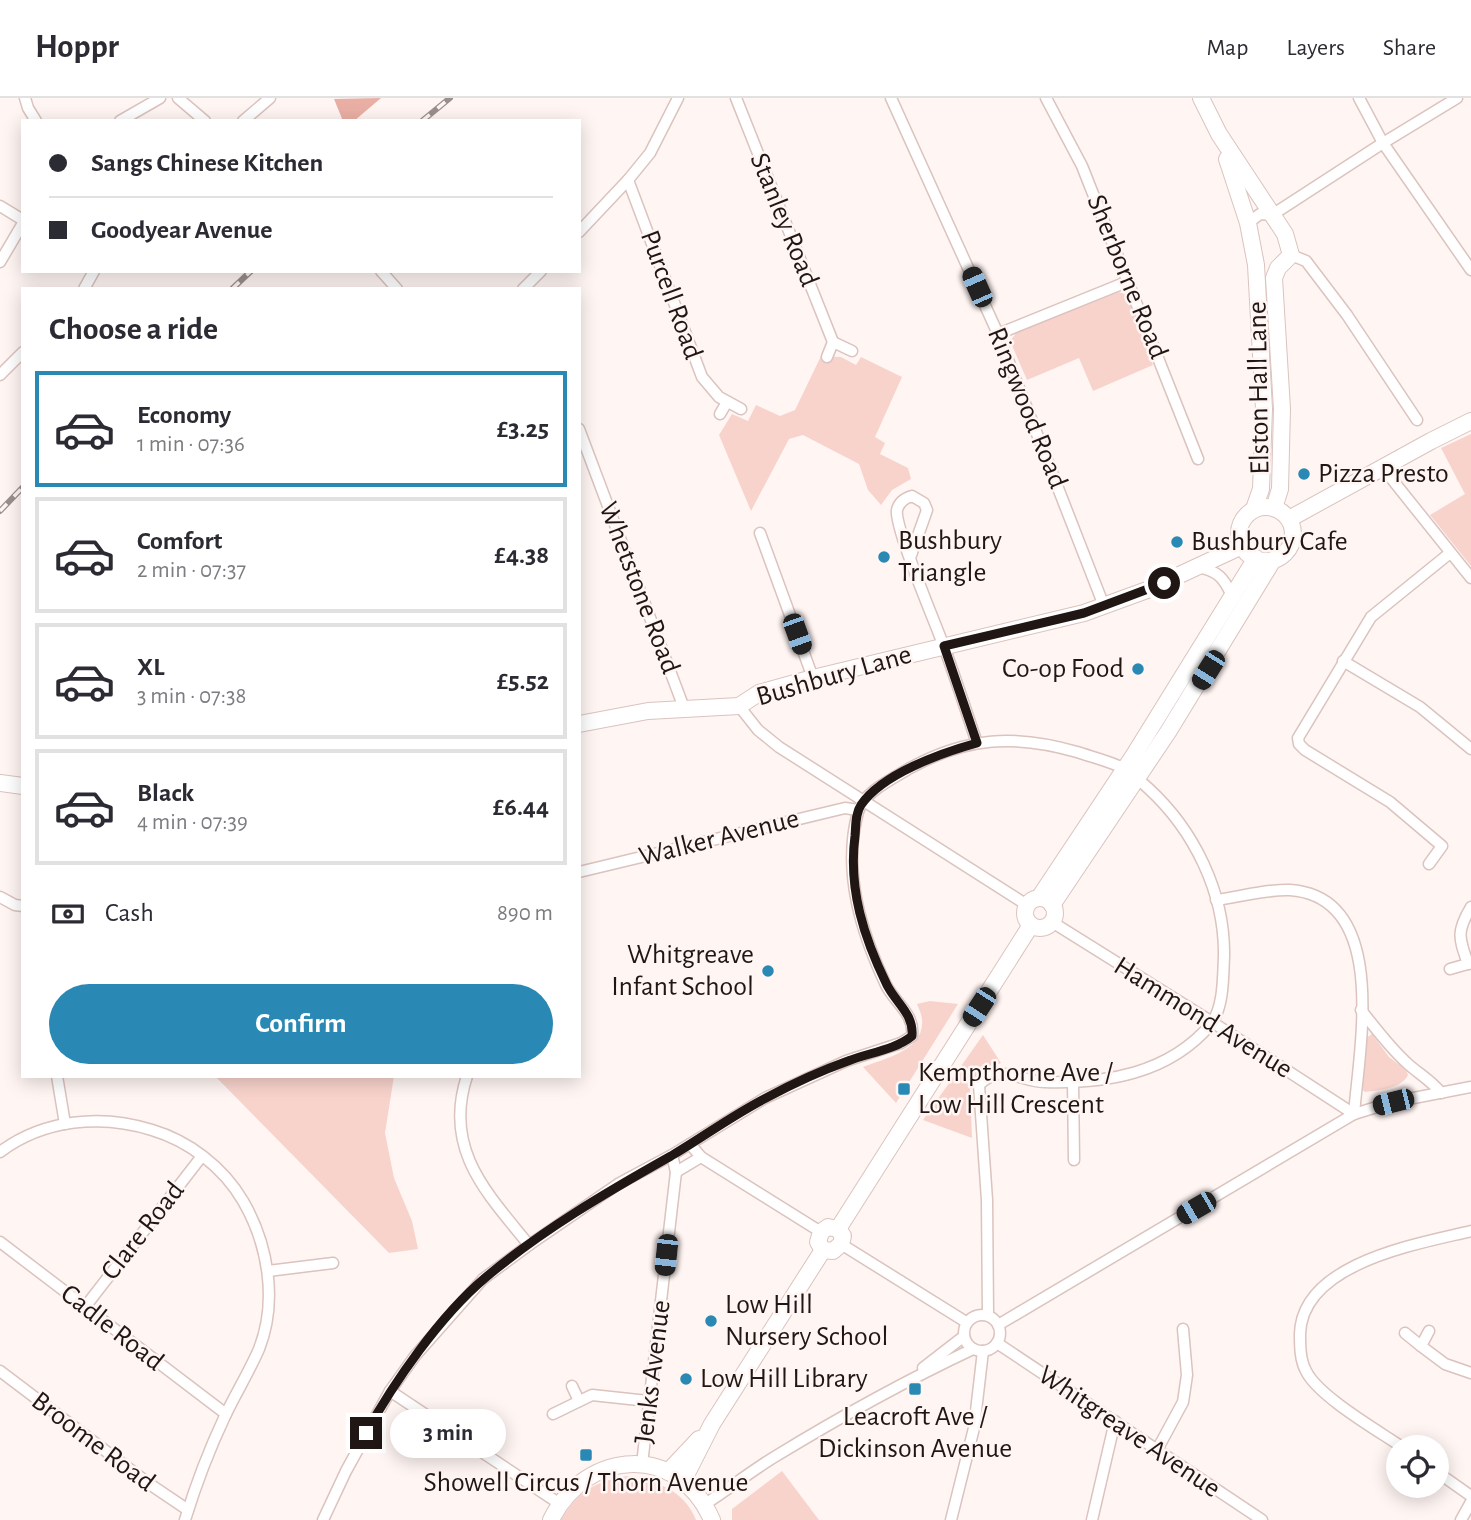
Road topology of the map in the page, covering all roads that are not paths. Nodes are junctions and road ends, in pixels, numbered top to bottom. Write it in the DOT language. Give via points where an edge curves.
graph roads {
  1 [pos="25,98"];
  2 [pos="160,98"];
  3 [pos="178,98"];
  4 [pos="270,98"];
  5 [pos="678,98"];
  6 [pos="736,98"];
  7 [pos="891,98"];
  8 [pos="1046,98"];
  9 [pos="1201,98"];
  10 [pos="1359,98"];
  11 [pos="1457,98"];
  12 [pos="35,119"];
  13 [pos="123,119"];
  14 [pos="203,119"];
  15 [pos="245,119"];
  16 [pos="1219,134"];
  17 [pos="1383,142"];
  18 [pos="628,180"];
  19 [pos="0,206"];
  20 [pos="1272,215"];
  21 [pos="21,221"];
  22 [pos="1248,223"];
  23 [pos="21,225"];
  24 [pos="581,230"];
  25 [pos="1291,255"];
  26 [pos="0,262"];
  27 [pos="1256,265"];
  28 [pos="1278,268"];
  29 [pos="1471,270"];
  30 [pos="383,273"];
  31 [pos="539,273"];
  32 [pos="1129,281"];
  33 [pos="395,287"];
  34 [pos="525,287"];
  35 [pos="998,334"];
  36 [pos="833,342"];
  37 [pos="852,351"];
  38 [pos="21,354"];
  39 [pos="827,357"];
  40 [pos="0,375"];
  41 [pos="727,402"];
  42 [pos="741,409"];
  43 [pos="720,414"];
  44 [pos="1417,420"];
  45 [pos="1471,421"];
  46 [pos="581,434"];
  47 [pos="1199,460"];
  48 [pos="1383,468"];
  49 [pos="1274,508"];
  50 [pos="1254,509"];
  51 [pos="1289,519"];
  52 [pos="760,533"];
  53 [pos="1242,546"];
  54 [pos="1450,552"];
  55 [pos="910,558"];
  56 [pos="1255,558"];
  57 [pos="1273,560"];
  58 [pos="1198,567"];
  59 [pos="1471,578"];
  60 [pos="1232,596"];
  61 [pos="1104,606"];
  62 [pos="944,646"];
  63 [pos="1343,661"];
  64 [pos="813,678"];
  65 [pos="739,706"];
  66 [pos="684,708"];
  67 [pos="581,724"];
  68 [pos="977,743"];
  69 [pos="1471,749"];
  70 [pos="1131,774"];
  71 [pos="0,783"];
  72 [pos="21,786"];
  73 [pos="860,806"];
  74 [pos="1429,864"];
  75 [pos="581,872"];
  76 [pos="0,897"];
  77 [pos="1216,900"];
  78 [pos="1039,903"];
  79 [pos="21,906"];
  80 [pos="1471,908"];
  81 [pos="1052,922"];
  82 [pos="1031,925"];
  83 [pos="1470,964"];
  84 [pos="1450,969"];
  85 [pos="1361,1010"];
  86 [pos="1213,1022"];
  87 [pos="57,1078"];
  88 [pos="467,1078"];
  89 [pos="1073,1082"];
  90 [pos="1471,1087"];
  91 [pos="1441,1094"];
  92 [pos="1354,1114"];
  93 [pos="65,1124"];
  94 [pos="690,1144"];
  95 [pos="0,1152"];
  96 [pos="672,1155"];
  97 [pos="202,1156"];
  98 [pos="701,1157"];
  99 [pos="1074,1160"];
  100 [pos="676,1172"];
  101 [pos="1471,1231"];
  102 [pos="821,1232"];
  103 [pos="839,1237"];
  104 [pos="0,1242"];
  105 [pos="529,1245"];
  106 [pos="824,1250"];
  107 [pos="333,1263"];
  108 [pos="268,1271"];
  109 [pos="85,1307"];
  110 [pos="988,1315"];
  111 [pos="967,1322"];
  112 [pos="998,1325"];
  113 [pos="1183,1329"];
  114 [pos="1429,1331"];
  115 [pos="1405,1333"];
  116 [pos="964,1337"];
  117 [pos="997,1343"];
  118 [pos="1421,1346"];
  119 [pos="978,1350"];
  120 [pos="0,1371"];
  121 [pos="1471,1373"];
  122 [pos="910,1378"];
  123 [pos="572,1385"];
  124 [pos="390,1391"];
  125 [pos="579,1401"];
  126 [pos="648,1401"];
  127 [pos="226,1414"];
  128 [pos="553,1414"];
  129 [pos="1115,1421"];
  130 [pos="712,1424"];
  131 [pos="1386,1436"];
  132 [pos="1157,1450"];
  133 [pos="642,1464"];
  134 [pos="668,1472"];
  135 [pos="1449,1480"];
  136 [pos="684,1481"];
  137 [pos="1471,1496"];
  138 [pos="1471,1502"];
  139 [pos="560,1504"];
  140 [pos="705,1504"];
  141 [pos="186,1515"];
  142 [pos="323,1520"];
  143 [pos="551,1520"];
  144 [pos="712,1520"];
  145 [pos="951,1520"];
  146 [pos="1092,1520"];
  147 [pos="1262,1520"];
  148 [pos="1461,1520"];
  1 -- 12 [label="street"];
  2 -- 13 [label="street"];
  3 -- 14 [label="street"];
  4 -- 15 [label="street"];
  5 -- 18 [label="street" via="650,153"];
  6 -- 36 [label="street, Stanley Road"];
  7 -- 35 [label="street, Ringwood Road"];
  8 -- 32 [label="street, Sherborne Road" via="1082,166"];
  9 -- 16 [label="street, Elston Hall Lane"];
  10 -- 17 [label="street"];
  11 -- 17 [label="street"];
  16 -- 20 [label="street, Elston Hall Lane"];
  16 -- 22 [label="street, Elston Hall Lane"];
  17 -- 20 [label="street"];
  17 -- 29 [label="street"];
  18 -- 24 [label="street"];
  18 -- 41 [label="street, Purcell Road" via="702,377"];
  19 -- 21 [label="street"];
  20 -- 22 [label="street" via="1261,214"];
  20 -- 25 [label="street, Elston Hall Lane"];
  22 -- 27 [label="street, Elston Hall Lane"];
  23 -- 26 [label="street"];
  25 -- 28 [label="street, Elston Hall Lane"];
  25 -- 44 [label="street, Elston Hall Lane" via="1306,261"];
  27 -- 28 [label="street, Elston Hall Lane"];
  27 -- 50 [label="street, Elston Hall Lane" via="1264,409 1261,489"];
  28 -- 49 [label="street, Elston Hall Lane" via="1274,292 1282,409"];
  30 -- 33 [label="street"];
  31 -- 34 [label="street"];
  32 -- 35 [label="street"];
  32 -- 47 [label="street, Sherborne Road"];
  35 -- 61 [label="street, Ringwood Road"];
  36 -- 37 [label="street"];
  36 -- 39 [label="street"];
  38 -- 40 [label="street"];
  41 -- 42 [label="street, Purcell Road"];
  41 -- 43 [label="street"];
  45 -- 48 [label="street"];
  46 -- 66 [label="street, Whetstone Road"];
  48 -- 51 [label="street"];
  48 -- 54 [label="street"];
  49 -- 50 [label="street"];
  49 -- 51 [label="street"];
  50 -- 53 [label="street" via="1241,523"];
  51 -- 57 [label="street" via="1291,543"];
  52 -- 64 [label="street"];
  53 -- 56 [label="street"];
  53 -- 58 [label="street, Bushbury Lane"];
  54 -- 59 [label="street"];
  54 -- 63 [label="street" via="1371,617"];
  55 -- 55 [label="street" via="897,508 912,496 927,510"];
  55 -- 62 [label="street"];
  56 -- 57 [label="street"];
  56 -- 60 [label="street"];
  57 -- 70 [label="street" via="1214,660"];
  58 -- 60 [label="street" via="1219,574"];
  58 -- 61 [label="street, Bushbury Lane"];
  60 -- 70 [label="street"];
  61 -- 62 [label="street, Bushbury Lane"];
  62 -- 64 [label="street, Bushbury Lane"];
  62 -- 68 [label="street"];
  63 -- 69 [label="street" via="1420,707"];
  63 -- 74 [label="street" via="1299,735 1299,744 1390,802 1442,846"];
  64 -- 65 [label="street, Bushbury Lane" via="759,693"];
  65 -- 66 [label="street, Bushbury Lane"];
  65 -- 73 [label="street" via="758,730"];
  66 -- 67 [label="street, Bushbury Lane"];
  68 -- 70 [label="street" via="1041,743"];
  68 -- 73 [label="street" via="930,758 884,784"];
  70 -- 77 [label="street" via="1178,820 1201,858"];
  70 -- 78 [label="street"];
  71 -- 72 [label="street"];
  73 -- 75 [label="street, Walker Avenue"];
  73 -- 78 [label="street"];
  73 -- 94 [label="street" via="852,859 860,919 888,989 911,1020 912,1036 765,1098"];
  76 -- 79 [label="street"];
  77 -- 85 [label="street" via="1291,890 1335,908 1346,921 1358,952"];
  77 -- 86 [label="street" via="1224,944"];
  78 -- 81 [label="street" via="1055,912"];
  78 -- 82 [label="street" via="1026,916"];
  80 -- 83 [label="street" via="1460,925 1459,938"];
  81 -- 82 [label="street" via="1044,927"];
  81 -- 86 [label="street, Hammond Avenue"];
  82 -- 103 [label="street"];
  83 -- 84 [label="street"];
  85 -- 91 [label="street" via="1385,1042"];
  85 -- 92 [label="street"];
  86 -- 89 [label="street" via="1152,1067 1113,1080"];
  86 -- 92 [label="street, Hammond Avenue"];
  87 -- 93 [label="street"];
  88 -- 105 [label="street" via="459,1128 472,1169"];
  89 -- 99 [label="street"];
  89 -- 110 [label="street" via="1040,1082 1002,1073 992,1074 979,1085 988,1199"];
  90 -- 91 [label="street"];
  91 -- 92 [label="street"];
  92 -- 112 [label="street"];
  93 -- 95 [label="street"];
  93 -- 97 [label="street" via="89,1120 136,1124 185,1143"];
  94 -- 96 [label="street"];
  94 -- 98 [label="street"];
  96 -- 100 [label="street, Jenks Avenue"];
  96 -- 105 [label="street" via="618,1184"];
  97 -- 108 [label="street" via="229,1182 249,1211"];
  97 -- 109 [label="street, Clare Road"];
  98 -- 100 [label="street"];
  98 -- 102 [label="street"];
  100 -- 126 [label="street, Jenks Avenue"];
  101 -- 131 [label="street" via="1418,1243 1350,1268 1320,1290 1305,1310 1300,1349 1306,1372 1326,1394"];
  102 -- 103 [label="street" via="828,1227"];
  102 -- 106 [label="street" via="818,1242"];
  103 -- 106 [label="street" via="833,1251"];
  103 -- 111 [label="street"];
  104 -- 109 [label="street, Cadle Road"];
  105 -- 124 [label="street" via="476,1287"];
  106 -- 130 [label="street"];
  107 -- 108 [label="street"];
  108 -- 127 [label="street" via="267,1313 259,1348"];
  109 -- 127 [label="street, Cadle Road"];
  110 -- 111 [label="street"];
  110 -- 112 [label="street"];
  111 -- 116 [label="street"];
  112 -- 117 [label="street"];
  113 -- 132 [label="street" via="1184,1402"];
  114 -- 118 [label="street"];
  115 -- 118 [label="street"];
  116 -- 119 [label="street"];
  116 -- 122 [label="street"];
  117 -- 119 [label="street" via="991,1349"];
  117 -- 129 [label="street, Whitgreave Avenue"];
  118 -- 121 [label="street" via="1445,1364"];
  119 -- 122 [label="street"];
  119 -- 145 [label="street" via="974,1428"];
  120 -- 141 [label="street, Broome Road"];
  122 -- 140 [label="street" via="773,1458"];
  123 -- 125 [label="street"];
  124 -- 139 [label="street"];
  124 -- 142 [label="street"];
  125 -- 126 [label="street" via="599,1395"];
  125 -- 128 [label="street"];
  126 -- 133 [label="street, Jenks Avenue"];
  127 -- 141 [label="street"];
  129 -- 132 [label="street, Whitgreave Avenue"];
  129 -- 146 [label="street"];
  130 -- 134 [label="street"];
  130 -- 136 [label="street"];
  132 -- 147 [label="street, Whitgreave Avenue"];
  133 -- 134 [label="street"];
  133 -- 139 [label="street" via="614,1465 591,1474"];
  134 -- 136 [label="street"];
  135 -- 137 [label="street"];
  136 -- 140 [label="street"];
  138 -- 148 [label="street"];
  139 -- 143 [label="street"];
  140 -- 144 [label="street"];
}
